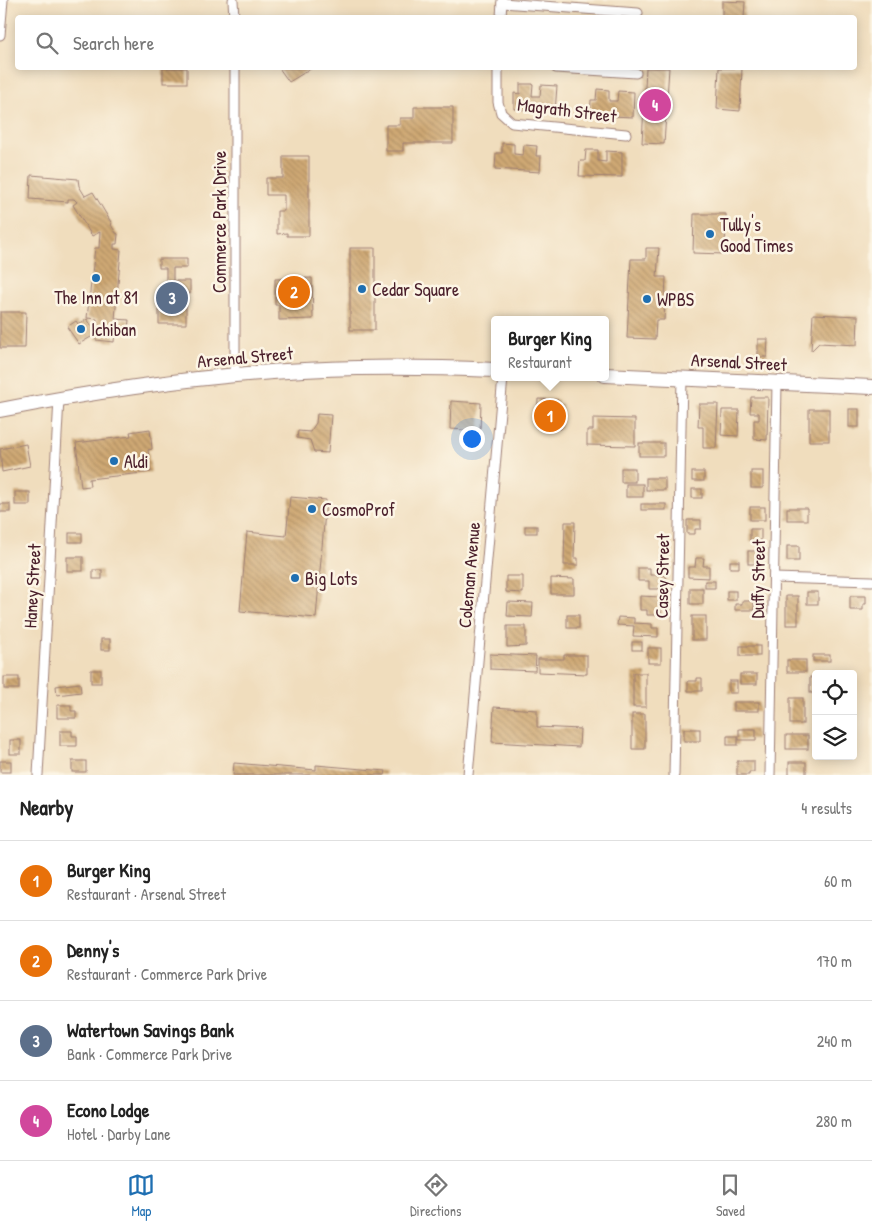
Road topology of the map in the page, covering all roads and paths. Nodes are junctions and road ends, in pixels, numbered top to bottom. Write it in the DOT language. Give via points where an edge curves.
graph roads {
  1 [pos="3,0"];
  2 [pos="233,0"];
  3 [pos="502,1"];
  4 [pos="589,13"];
  5 [pos="638,13"];
  6 [pos="234,15"];
  7 [pos="501,15"];
  8 [pos="0,36"];
  9 [pos="234,70"];
  10 [pos="498,70"];
  11 [pos="597,70"];
  12 [pos="636,73"];
  13 [pos="626,134"];
  14 [pos="491,370"];
  15 [pos="609,374"];
  16 [pos="235,376"];
  17 [pos="682,378"];
  18 [pos="503,381"];
  19 [pos="778,383"];
  20 [pos="872,387"];
  21 [pos="59,398"];
  22 [pos="0,410"];
  23 [pos="774,578"];
  24 [pos="872,581"];
  25 [pos="38,775"];
  26 [pos="468,775"];
  27 [pos="674,775"];
  28 [pos="770,775"];
  1 -- 8 [label="street"];
  2 -- 6 [label="street"];
  3 -- 4 [label="street"];
  3 -- 7 [label="street"];
  4 -- 5 [label="street"];
  9 -- 16 [label="street, Commerce Park Drive"];
  10 -- 13 [label="street, Magrath Street" via="498,102 504,117 512,122"];
  11 -- 12 [label="street"];
  14 -- 16 [label="highway, Arsenal Street" via="356,368"];
  15 -- 17 [label="highway, Arsenal Street"];
  16 -- 21 [label="highway, Arsenal Street"];
  17 -- 19 [label="highway, Arsenal Street"];
  17 -- 27 [label="street, Casey Street"];
  18 -- 26 [label="street, Coleman Avenue"];
  19 -- 20 [label="highway, Arsenal Street"];
  19 -- 23 [label="street, Duffy Street"];
  21 -- 22 [label="highway, Arsenal Street"];
  21 -- 25 [label="street, Haney Street"];
  23 -- 24 [label="street"];
  23 -- 28 [label="street, Duffy Street"];
}
